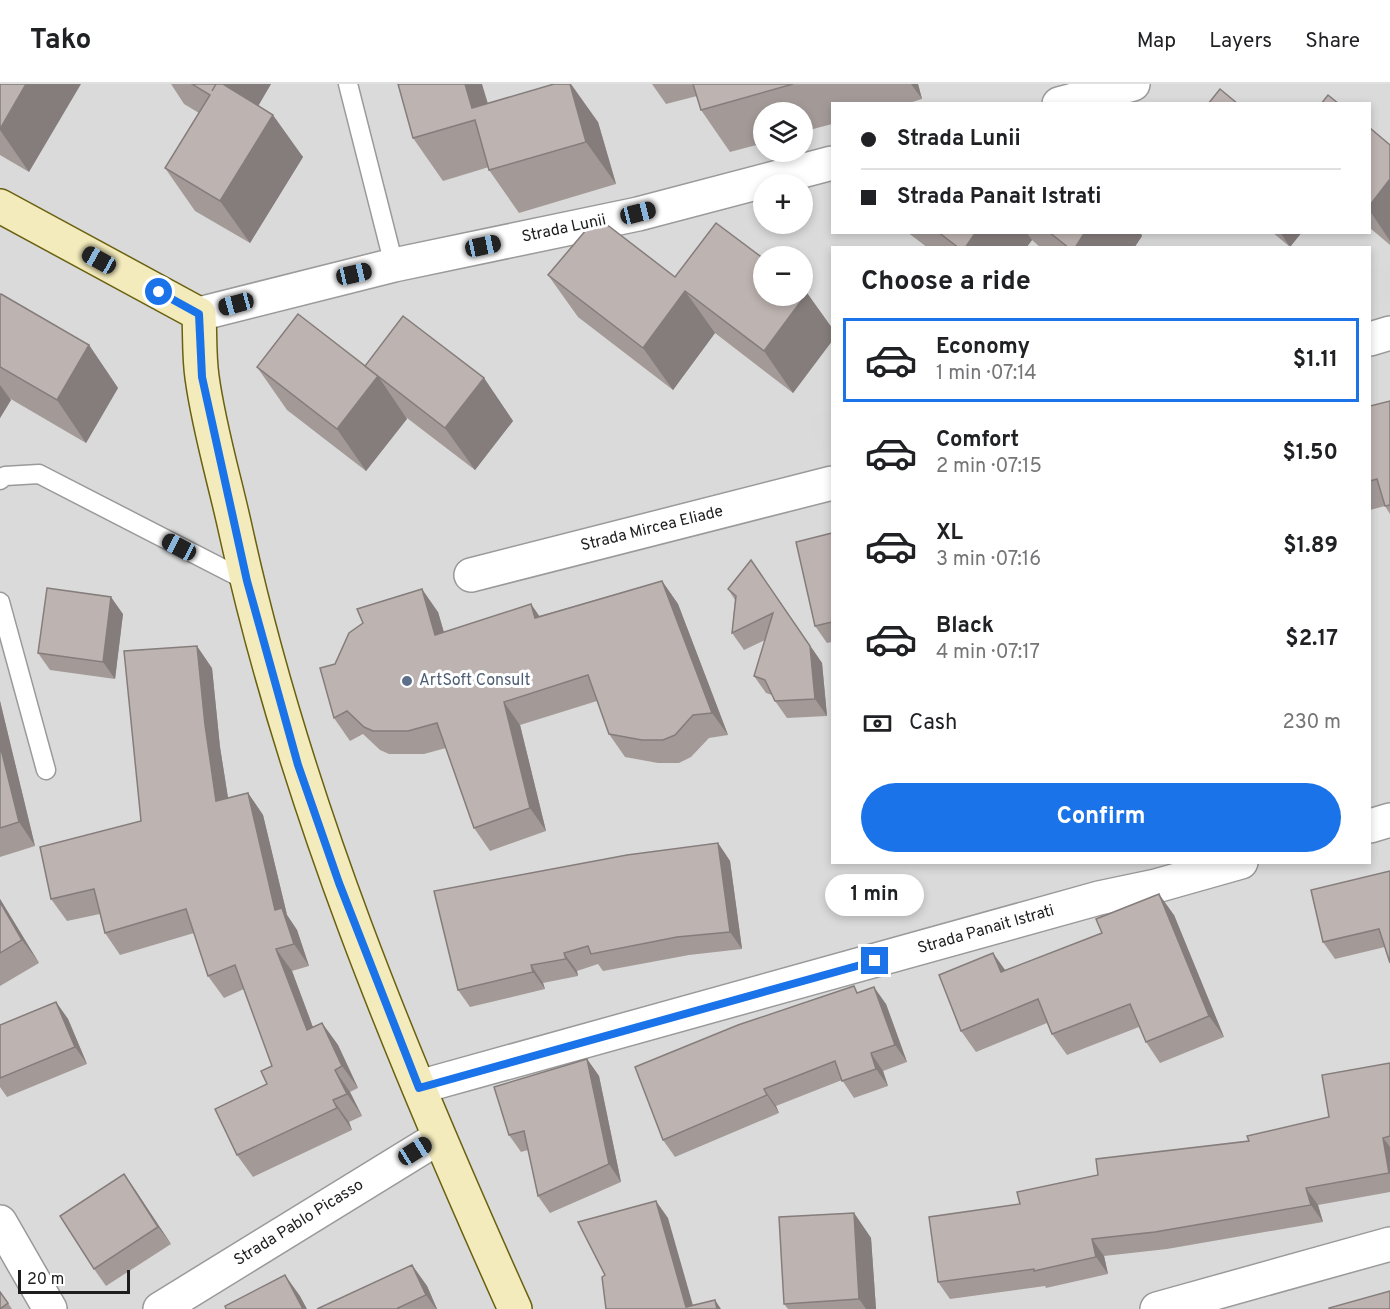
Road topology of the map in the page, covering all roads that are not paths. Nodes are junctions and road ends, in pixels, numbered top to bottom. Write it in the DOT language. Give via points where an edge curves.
graph roads {
  1 [pos="348,84"];
  2 [pos="1133,84"];
  3 [pos="1066,102"];
  4 [pos="831,163"];
  5 [pos="0,207"];
  6 [pos="394,265"];
  7 [pos="199,314"];
  8 [pos="1390,333"];
  9 [pos="1371,339"];
  10 [pos="0,480"];
  11 [pos="831,483"];
  12 [pos="471,575"];
  13 [pos="247,581"];
  14 [pos="0,602"];
  15 [pos="46,770"];
  16 [pos="1390,820"];
  17 [pos="1371,826"];
  18 [pos="1233,864"];
  19 [pos="419,1088"];
  20 [pos="438,1138"];
  21 [pos="0,1222"];
  22 [pos="1390,1244"];
  23 [pos="50,1309"];
  24 [pos="160,1309"];
  25 [pos="515,1309"];
  26 [pos="1157,1309"];
  1 -- 6 [label="lane"];
  2 -- 3 [label="street"];
  4 -- 6 [label="street, Strada Lunii" via="638,213"];
  5 -- 7 [label="street"];
  6 -- 7 [label="street, Strada Lunii"];
  7 -- 13 [label="street" via="202,377"];
  8 -- 9 [label="street"];
  10 -- 13 [label="lane" via="5,476 39,474"];
  11 -- 12 [label="street, Strada Mircea Eliade"];
  13 -- 19 [label="street" via="298,765 339,883"];
  14 -- 15 [label="lane"];
  16 -- 17 [label="street"];
  18 -- 19 [label="street, Strada Panait Istrati"];
  19 -- 20 [label="street"];
  20 -- 24 [label="street, Strada Pablo Picasso"];
  20 -- 25 [label="street"];
  21 -- 23 [label="street"];
  22 -- 26 [label="street"];
}
